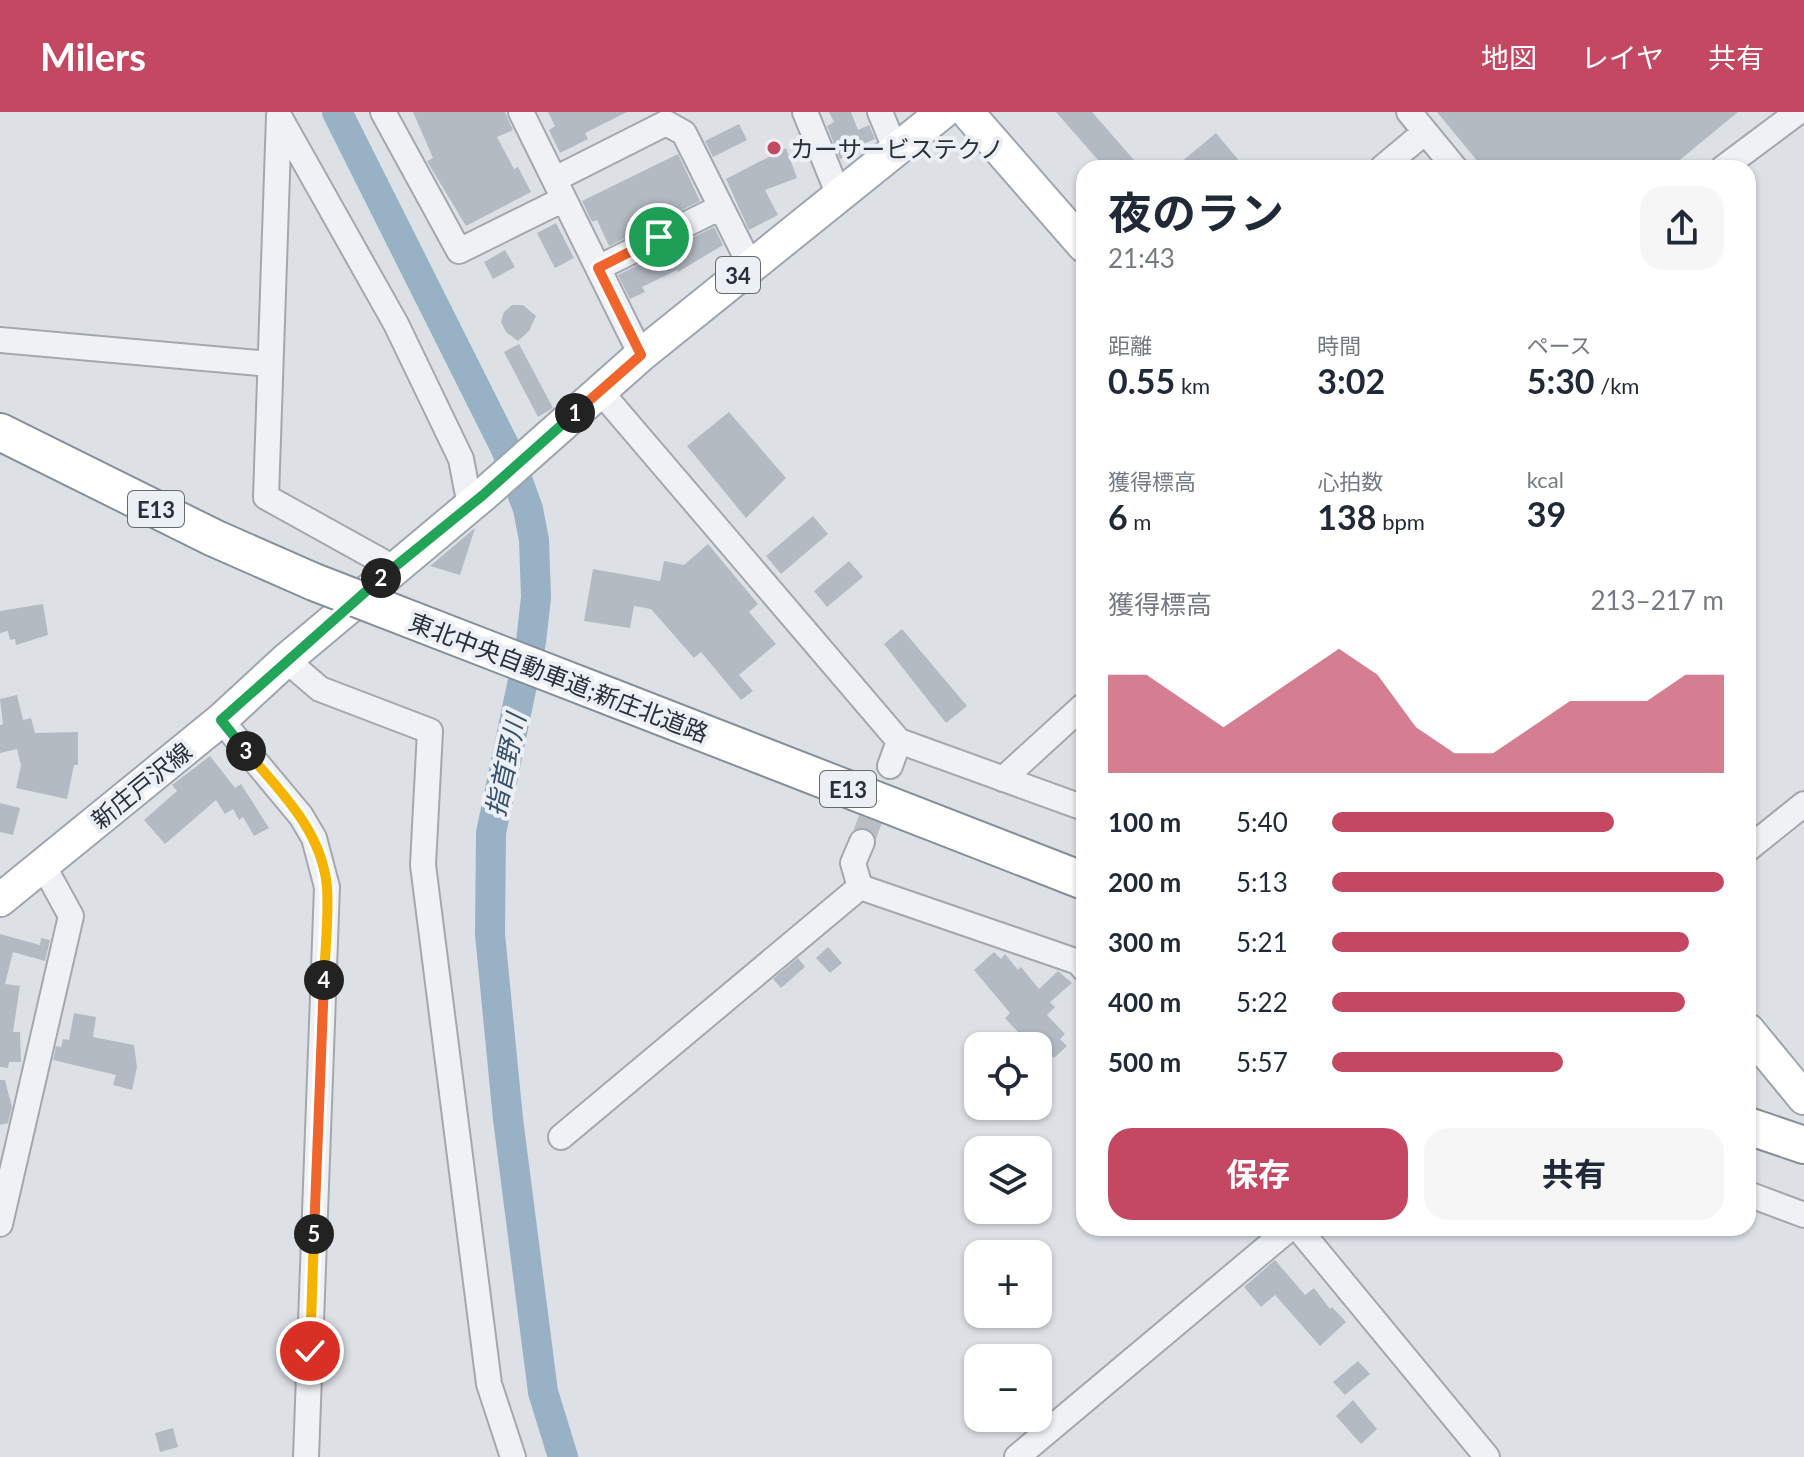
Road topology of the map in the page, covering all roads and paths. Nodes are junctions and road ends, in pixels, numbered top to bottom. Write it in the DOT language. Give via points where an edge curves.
graph roads {
  1 [pos="383,112"];
  2 [pos="521,112"];
  3 [pos="805,112"];
  4 [pos="880,112"];
  5 [pos="943,112"];
  6 [pos="967,112"];
  7 [pos="1409,112"];
  8 [pos="1798,112"];
  9 [pos="278,114"];
  10 [pos="1425,132"];
  11 [pos="896,151"];
  12 [pos="1392,160"];
  13 [pos="1448,160"];
  14 [pos="1734,160"];
  15 [pos="560,189"];
  16 [pos="840,198"];
  17 [pos="721,207"];
  18 [pos="1076,237"];
  19 [pos="750,265"];
  20 [pos="598,268"];
  21 [pos="0,340"];
  22 [pos="641,355"];
  23 [pos="270,364"];
  24 [pos="600,391"];
  25 [pos="0,432"];
  26 [pos="477,501"];
  27 [pos="394,568"];
  28 [pos="286,660"];
  29 [pos="1076,712"];
  30 [pos="221,720"];
  31 [pos="899,741"];
  32 [pos="890,766"];
  33 [pos="1003,779"];
  34 [pos="1804,804"];
  35 [pos="1076,805"];
  36 [pos="862,842"];
  37 [pos="1756,843"];
  38 [pos="43,865"];
  39 [pos="1076,878"];
  40 [pos="860,887"];
  41 [pos="0,900"];
  42 [pos="1076,961"];
  43 [pos="1756,1040"];
  44 [pos="1804,1098"];
  45 [pos="1756,1129"];
  46 [pos="561,1137"];
  47 [pos="1804,1145"];
  48 [pos="4,1185"];
  49 [pos="1756,1197"];
  50 [pos="1804,1215"];
  51 [pos="0,1224"];
  52 [pos="1280,1236"];
  53 [pos="1305,1236"];
  54 [pos="306,1457"];
  55 [pos="513,1457"];
  56 [pos="1017,1457"];
  57 [pos="1487,1457"];
  1 -- 15 [label="street" via="459,251"];
  2 -- 15 [label="street"];
  3 -- 16 [label="street"];
  4 -- 11 [label="street"];
  5 -- 11 [label="main road, 新庄戸沢線 / 34"];
  6 -- 18 [label="main road"];
  7 -- 10 [label="street"];
  8 -- 14 [label="street"];
  9 -- 23 [label="street"];
  9 -- 26 [label="street" via="396,324"];
  10 -- 12 [label="street"];
  10 -- 13 [label="street"];
  11 -- 16 [label="main road, 新庄戸沢線 / 34"];
  15 -- 17 [label="street" via="666,123 684,133"];
  15 -- 20 [label="street"];
  16 -- 19 [label="main road, 新庄戸沢線 / 34"];
  17 -- 19 [label="street"];
  17 -- 20 [label="street"];
  19 -- 22 [label="main road, 新庄戸沢線 / 34"];
  20 -- 22 [label="street"];
  21 -- 23 [label="street"];
  22 -- 24 [label="main road, 新庄戸沢線 / 34"];
  23 -- 27 [label="street" via="266,497"];
  24 -- 26 [label="main road, 新庄戸沢線 / 34"];
  24 -- 31 [label="street"];
  25 -- 39 [label="highway, 東北中央自動車道;新庄北道路 / E13, bridge" via="314,582"];
  26 -- 27 [label="main road, 新庄戸沢線 / 34"];
  27 -- 28 [label="main road, 新庄戸沢線 / 34"];
  28 -- 30 [label="main road, 新庄戸沢線 / 34"];
  28 -- 55 [label="street" via="320,689 430,731 423,865 489,1384"];
  29 -- 33 [label="street"];
  30 -- 38 [label="main road, 新庄戸沢線 / 34"];
  30 -- 54 [label="street" via="301,816 314,838 327,887"];
  31 -- 32 [label="street"];
  31 -- 33 [label="street"];
  33 -- 35 [label="street"];
  34 -- 37 [label="street"];
  36 -- 40 [label="street" via="853,863"];
  38 -- 41 [label="main road, 新庄戸沢線 / 34"];
  38 -- 48 [label="street" via="71,916"];
  40 -- 42 [label="street"];
  40 -- 46 [label="street"];
  43 -- 44 [label="main road"];
  45 -- 47 [label="highway"];
  48 -- 51 [label="street"];
  49 -- 50 [label="street"];
  52 -- 56 [label="street"];
  53 -- 57 [label="street"];
}
